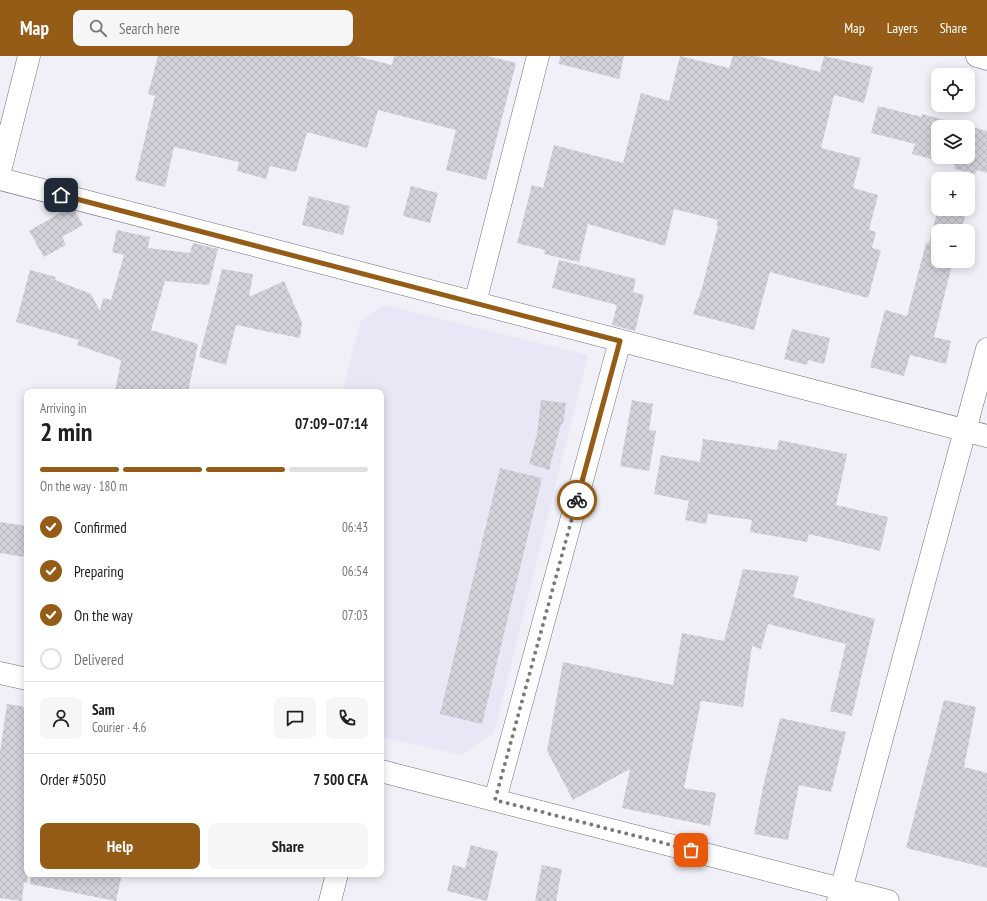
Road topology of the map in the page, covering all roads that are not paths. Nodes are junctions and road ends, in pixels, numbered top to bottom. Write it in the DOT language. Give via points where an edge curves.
graph roads {
  1 [pos="29,56"];
  2 [pos="538,56"];
  3 [pos="977,56"];
  4 [pos="987,59"];
  5 [pos="0,171"];
  6 [pos="0,180"];
  7 [pos="475,303"];
  8 [pos="620,341"];
  9 [pos="987,349"];
  10 [pos="965,430"];
  11 [pos="987,436"];
  12 [pos="0,672"];
  13 [pos="24,679"];
  14 [pos="384,772"];
  15 [pos="495,800"];
  16 [pos="336,877"];
  17 [pos="840,895"];
  18 [pos="330,901"];
  19 [pos="888,901"];
  1 -- 5 [label="street"];
  2 -- 7 [label="street"];
  3 -- 4 [label="street"];
  6 -- 7 [label="street"];
  7 -- 8 [label="street"];
  8 -- 10 [label="street"];
  8 -- 15 [label="street"];
  9 -- 10 [label="street"];
  10 -- 11 [label="street"];
  10 -- 17 [label="street"];
  12 -- 13 [label="street"];
  14 -- 15 [label="street"];
  15 -- 17 [label="street"];
  16 -- 18 [label="street"];
  17 -- 19 [label="street"];
}
